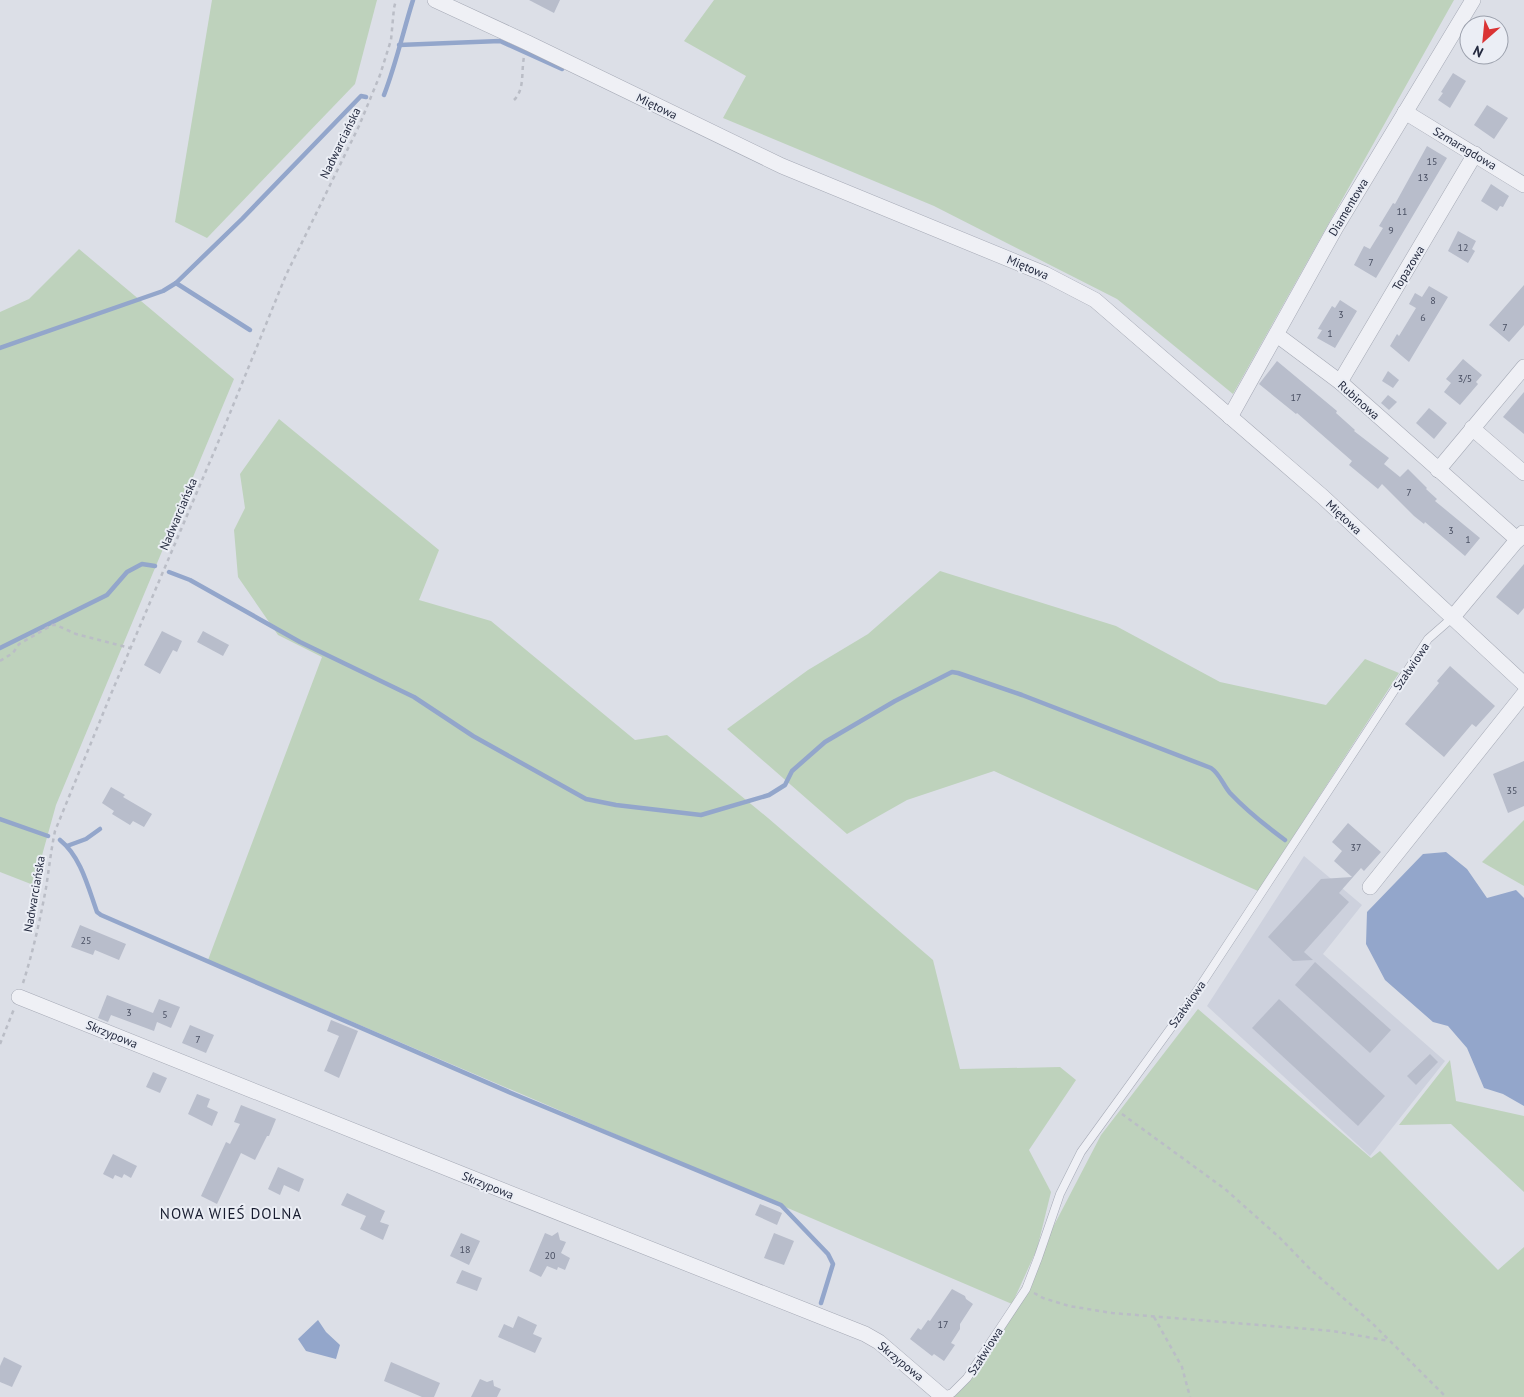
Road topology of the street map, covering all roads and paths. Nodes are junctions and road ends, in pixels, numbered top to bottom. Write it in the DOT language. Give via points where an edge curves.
graph roads {
  1 [pos="396,0"];
  2 [pos="435,0"];
  3 [pos="1473,0"];
  4 [pos="524,54"];
  5 [pos="514,100"];
  6 [pos="1405,112"];
  7 [pos="1475,154"];
  8 [pos="1524,185"];
  9 [pos="1277,335"];
  10 [pos="1524,367"];
  11 [pos="1340,382"];
  12 [pos="1230,417"];
  13 [pos="1472,428"];
  14 [pos="1438,470"];
  15 [pos="1524,473"];
  16 [pos="1521,536"];
  17 [pos="1452,618"];
  18 [pos="130,648"];
  19 [pos="0,660"];
  20 [pos="1524,684"];
  21 [pos="1524,694"];
  22 [pos="1370,887"];
  23 [pos="19,997"];
  24 [pos="0,1044"];
  25 [pos="1112,1107"];
  26 [pos="1026,1289"];
  27 [pos="1154,1317"];
  28 [pos="1390,1342"];
  29 [pos="943,1397"];
  30 [pos="1190,1397"];
  31 [pos="1446,1397"];
  1 -- 18 [label="path, Nadwarciańska" via="391,40 380,75 359,126 286,275"];
  2 -- 12 [label="street, Miętowa" via="782,166 1082,292 1110,311"];
  3 -- 6 [label="street, Diamentowa"];
  4 -- 5 [label="path" via="522,85"];
  6 -- 7 [label="street, Szmaragdowa"];
  6 -- 9 [label="street, Diamentowa" via="1336,227"];
  7 -- 8 [label="street, Szmaragdowa"];
  7 -- 11 [label="street, Topazowa"];
  9 -- 11 [label="street, Rubinowa"];
  9 -- 12 [label="street, Diamentowa"];
  10 -- 13 [label="street"];
  11 -- 14 [label="street, Rubinowa"];
  12 -- 17 [label="street, Miętowa" via="1324,497"];
  13 -- 14 [label="street"];
  13 -- 15 [label="street"];
  14 -- 16 [label="street, Rubinowa"];
  16 -- 17 [label="street, Rubinowa"];
  17 -- 20 [label="street, Miętowa"];
  17 -- 25 [label="lane, Szałwiowa" via="1428,640 1189,1003"];
  18 -- 19 [label="path" via="52,625 19,644 13,653"];
  18 -- 23 [label="path, Nadwarciańska" via="55,831 39,926"];
  21 -- 22 [label="street"];
  23 -- 24 [label="path, Nadwarciańska"];
  23 -- 29 [label="street, Skrzypowa" via="865,1334 879,1342"];
  25 -- 26 [label="lane, Szałwiowa" via="1081,1152 1060,1194"];
  25 -- 28 [label="path" via="1225,1189"];
  26 -- 27 [label="path" via="1069,1306"];
  26 -- 29 [label="lane, Szałwiowa" via="967,1378"];
  27 -- 28 [label="path" via="1333,1331"];
  27 -- 30 [label="path" via="1182,1368"];
  28 -- 31 [label="path"];
}
